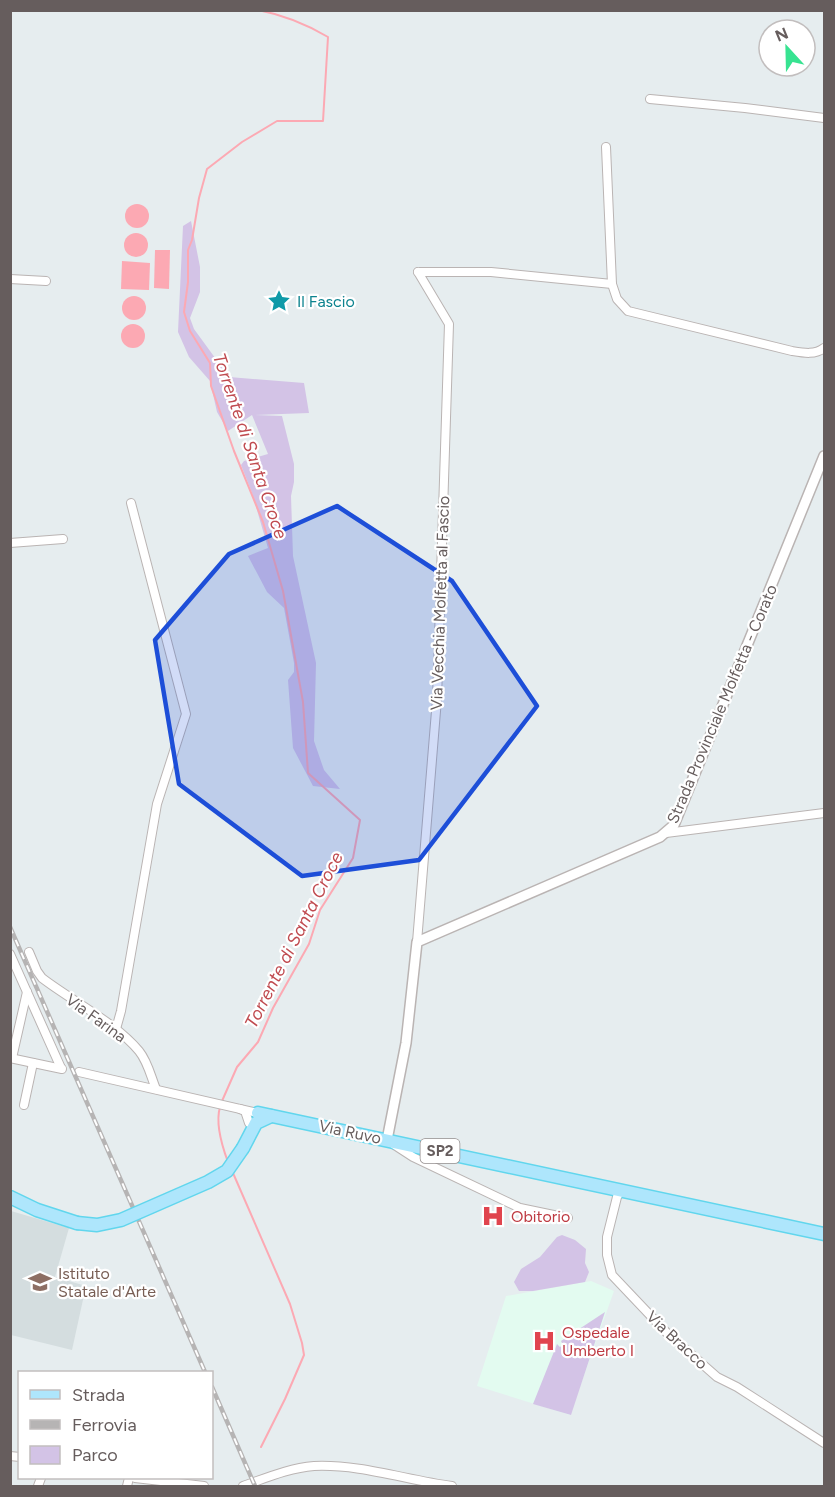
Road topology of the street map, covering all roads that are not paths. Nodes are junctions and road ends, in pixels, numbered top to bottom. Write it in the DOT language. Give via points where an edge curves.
graph roads {
  1 [pos="650,99"];
  2 [pos="825,118"];
  3 [pos="606,147"];
  4 [pos="10,279"];
  5 [pos="46,281"];
  6 [pos="612,284"];
  7 [pos="825,348"];
  8 [pos="825,456"];
  9 [pos="131,503"];
  10 [pos="63,539"];
  11 [pos="10,543"];
  12 [pos="825,813"];
  13 [pos="666,833"];
  14 [pos="417,942"];
  15 [pos="29,952"];
  16 [pos="10,954"];
  17 [pos="27,992"];
  18 [pos="116,1029"];
  19 [pos="11,1058"];
  20 [pos="33,1063"];
  21 [pos="79,1072"];
  22 [pos="156,1089"];
  23 [pos="24,1105"];
  24 [pos="259,1119"];
  25 [pos="387,1140"];
  26 [pos="621,1190"];
  27 [pos="10,1197"];
  28 [pos="568,1218"];
  29 [pos="825,1234"];
  30 [pos="825,1443"];
  31 [pos="144,1479"];
  32 [pos="204,1486"];
  33 [pos="243,1486"];
  34 [pos="452,1486"];
  1 -- 2 [label="street"];
  3 -- 6 [label="street"];
  4 -- 5 [label="street"];
  6 -- 7 [label="street" via="617,299 628,311 792,351 808,354"];
  6 -- 14 [label="street, Via Vecchia Molfetta al Fascio" via="491,272 418,272 449,324 437,699"];
  8 -- 13 [label="street, Strada Provinciale Molfetta - Corato" via="679,814"];
  9 -- 18 [label="street" via="186,714 157,804"];
  10 -- 11 [label="street"];
  12 -- 13 [label="street"];
  13 -- 14 [label="street, Strada Provinciale Molfetta - Corato"];
  14 -- 25 [label="street" via="406,1042"];
  15 -- 18 [label="street, Via Farina" via="42,978"];
  16 -- 17 [label="street"];
  17 -- 19 [label="street"];
  17 -- 20 [label="street" via="62,1069"];
  18 -- 22 [label="street, Via Farina" via="139,1051"];
  19 -- 20 [label="street"];
  20 -- 23 [label="street"];
  21 -- 22 [label="street, Via Ruvo"];
  22 -- 24 [label="street, Via Ruvo" via="238,1107"];
  24 -- 25 [label="main road, Via Ruvo / SP2"];
  24 -- 27 [label="main road, bridge" via="226,1171 112,1223 77,1223"];
  25 -- 26 [label="main road, Via Ruvo / SP2"];
  25 -- 28 [label="street" via="413,1157 520,1208"];
  26 -- 29 [label="main road, SP2"];
  26 -- 30 [label="street, Via Bracco" via="607,1237 612,1275 667,1333 717,1377"];
  31 -- 32 [label="street"];
  33 -- 34 [label="street" via="312,1466 342,1467"];
}
